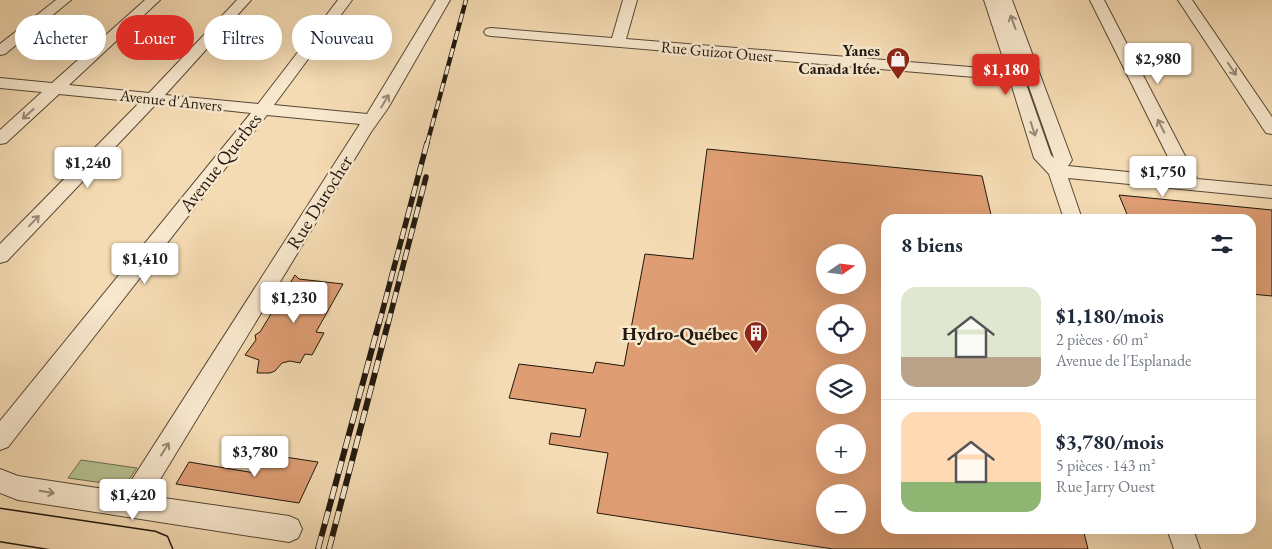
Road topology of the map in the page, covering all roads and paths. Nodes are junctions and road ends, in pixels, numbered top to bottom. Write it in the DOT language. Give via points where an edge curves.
graph roads {
  1 [pos="64,0"];
  2 [pos="154,0"];
  3 [pos="244,0"];
  4 [pos="345,0"];
  5 [pos="444,0"];
  6 [pos="630,0"];
  7 [pos="991,0"];
  8 [pos="1005,0"];
  9 [pos="1097,0"];
  10 [pos="1185,0"];
  11 [pos="491,32"];
  12 [pos="618,43"];
  13 [pos="0,51"];
  14 [pos="1016,76"];
  15 [pos="1033,77"];
  16 [pos="0,83"];
  17 [pos="57,89"];
  18 [pos="153,98"];
  19 [pos="262,109"];
  20 [pos="371,120"];
  21 [pos="1272,128"];
  22 [pos="0,139"];
  23 [pos="1057,171"];
  24 [pos="1191,185"];
  25 [pos="1272,192"];
  26 [pos="1071,214"];
  27 [pos="0,256"];
  28 [pos="0,440"];
  29 [pos="0,481"];
  30 [pos="130,505"];
  31 [pos="0,525"];
  32 [pos="289,529"];
  33 [pos="1182,534"];
  34 [pos="154,549"];
  35 [pos="1187,549"];
  1 -- 13 [label="street"];
  2 -- 17 [label="street"];
  3 -- 18 [label="street"];
  4 -- 19 [label="street, Avenue Querbes"];
  20 -- 5 [label="street, Rue Durocher, one-way"];
  6 -- 12 [label="street"];
  7 -- 14 [label="street"];
  15 -- 8 [label="street, one-way"];
  24 -- 9 [label="street, one-way"];
  10 -- 21 [label="street, one-way"];
  11 -- 12 [label="street, Rue Guizot Ouest"];
  12 -- 14 [label="street, Rue Guizot Ouest"];
  14 -- 15 [label="street, Rue Guizot Ouest"];
  14 -- 23 [label="street, one-way" via="1043,158"];
  15 -- 23 [label="street" via="1063,160"];
  16 -- 17 [label="street, Avenue d'Anvers"];
  17 -- 18 [label="street, Avenue d'Anvers"];
  17 -- 22 [label="street, one-way"];
  18 -- 19 [label="street, Avenue d'Anvers"];
  27 -- 18 [label="street, one-way"];
  19 -- 20 [label="street, Avenue d'Anvers"];
  19 -- 28 [label="street, Avenue Querbes"];
  30 -- 20 [label="street, Rue Durocher, one-way"];
  23 -- 24 [label="street"];
  23 -- 26 [label="street"];
  24 -- 25 [label="street"];
  29 -- 30 [label="street, one-way" via="18,488"];
  30 -- 32 [label="street"];
  31 -- 34 [label="main road"];
  33 -- 35 [label="street"];
}
